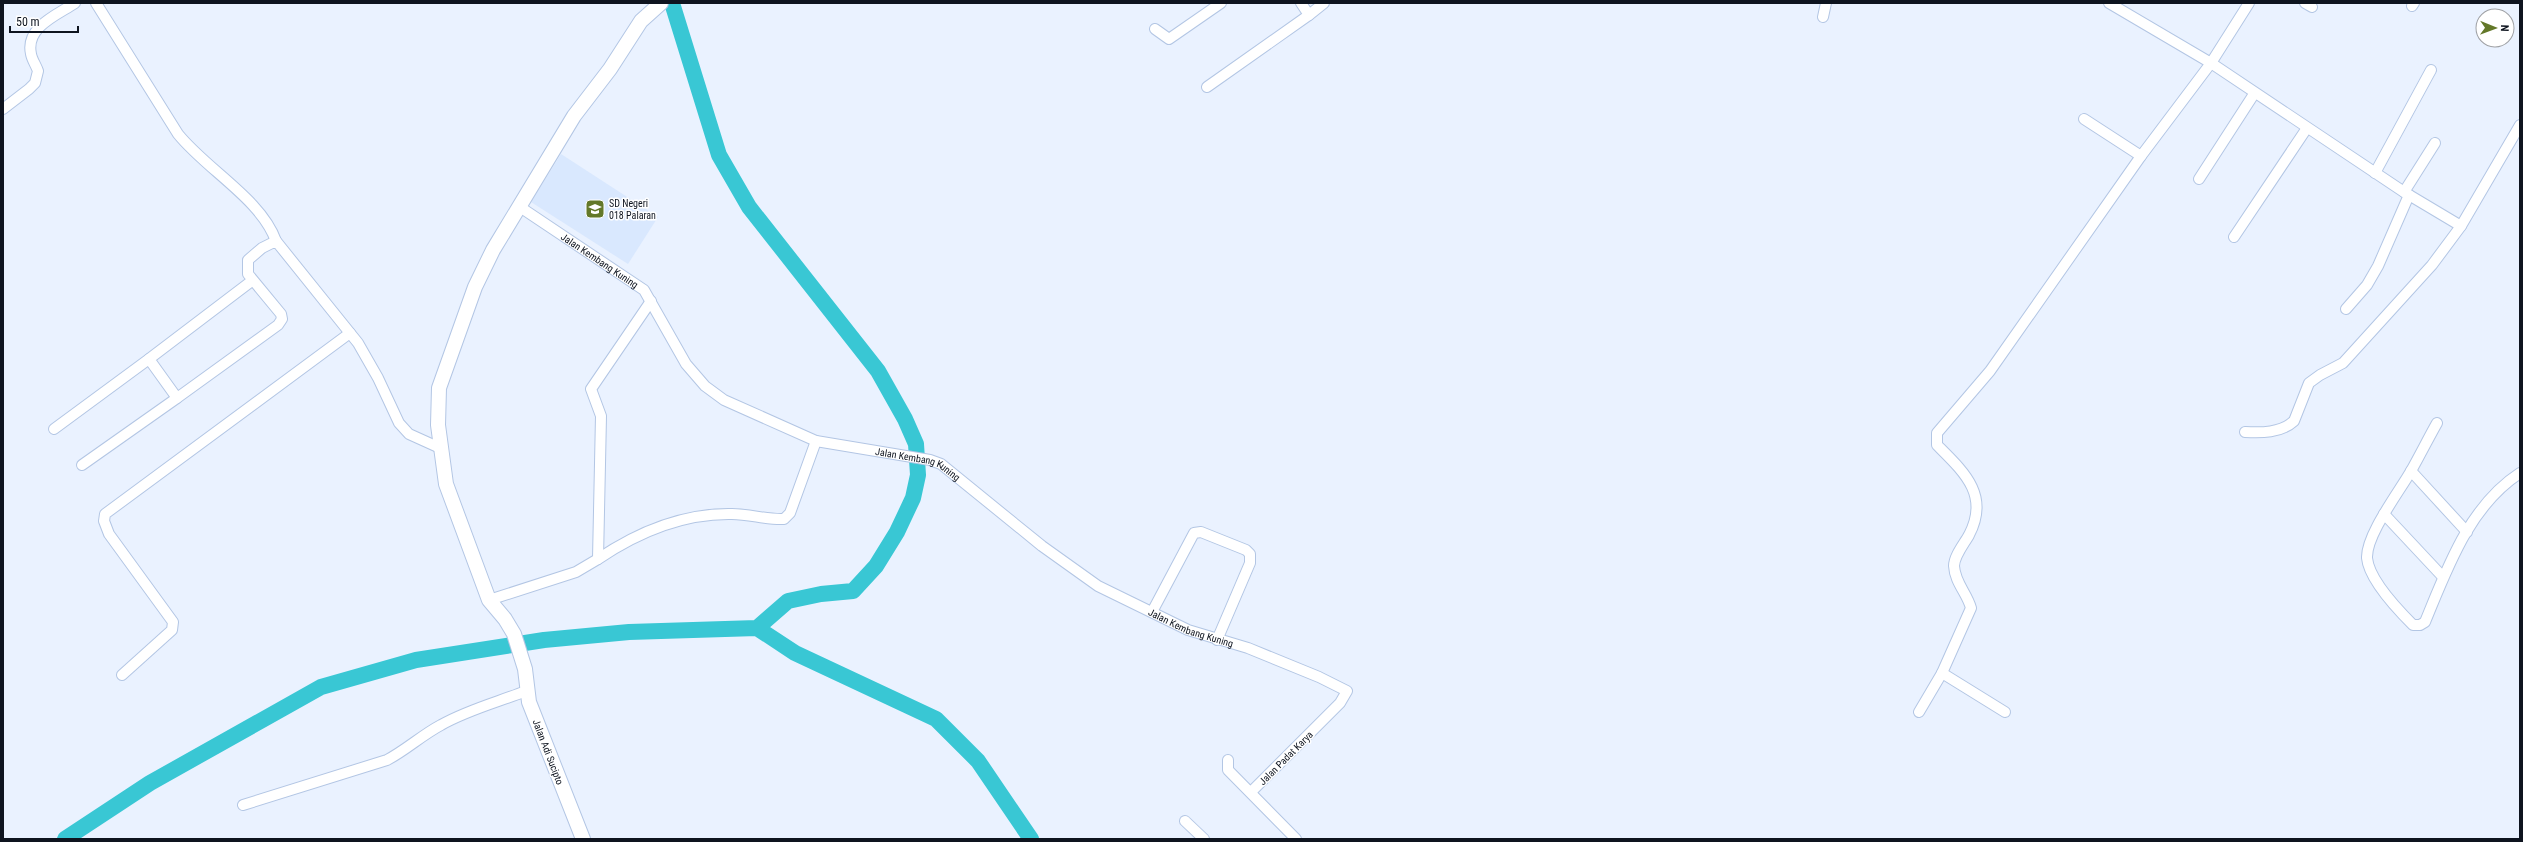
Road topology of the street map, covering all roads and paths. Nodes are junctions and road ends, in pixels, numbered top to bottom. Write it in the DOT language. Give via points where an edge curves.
graph roads {
  1 [pos="75,3"];
  2 [pos="96,3"];
  3 [pos="1221,3"];
  4 [pos="1301,3"];
  5 [pos="1324,3"];
  6 [pos="1826,3"];
  7 [pos="2109,3"];
  8 [pos="2248,3"];
  9 [pos="658,5"];
  10 [pos="1309,15"];
  11 [pos="1824,16"];
  12 [pos="1155,29"];
  13 [pos="2211,63"];
  14 [pos="2431,70"];
  15 [pos="1207,87"];
  16 [pos="2254,94"];
  17 [pos="3,109"];
  18 [pos="2084,119"];
  19 [pos="2520,125"];
  20 [pos="2307,128"];
  21 [pos="2435,143"];
  22 [pos="2141,156"];
  23 [pos="2375,173"];
  24 [pos="2199,179"];
  25 [pos="2406,194"];
  26 [pos="520,207"];
  27 [pos="2461,226"];
  28 [pos="2234,237"];
  29 [pos="276,241"];
  30 [pos="253,280"];
  31 [pos="651,301"];
  32 [pos="2346,309"];
  33 [pos="350,333"];
  34 [pos="149,359"];
  35 [pos="177,398"];
  36 [pos="2437,423"];
  37 [pos="54,429"];
  38 [pos="2245,432"];
  39 [pos="816,441"];
  40 [pos="440,448"];
  41 [pos="82,465"];
  42 [pos="2411,471"];
  43 [pos="2520,473"];
  44 [pos="2384,514"];
  45 [pos="2467,532"];
  46 [pos="598,559"];
  47 [pos="2443,577"];
  48 [pos="489,600"];
  49 [pos="1152,612"];
  50 [pos="1217,640"];
  51 [pos="1942,673"];
  52 [pos="122,675"];
  53 [pos="526,691"];
  54 [pos="1347,691"];
  55 [pos="1919,712"];
  56 [pos="2005,712"];
  57 [pos="1228,760"];
  58 [pos="1251,792"];
  59 [pos="243,805"];
  60 [pos="1184,821"];
  61 [pos="583,839"];
  62 [pos="1204,839"];
  63 [pos="1296,839"];
  1 -- 17 [label="street" via="34,31 30,44 30,54 38,71 34,83"];
  2 -- 29 [label="street" via="178,134 265,218"];
  3 -- 12 [label="street" via="1169,38"];
  4 -- 10 [label="street"];
  5 -- 10 [label="street"];
  6 -- 11 [label="street"];
  7 -- 13 [label="street"];
  8 -- 13 [label="street"];
  9 -- 26 [label="street, Jalan Adi Sucipto" via="636,28 610,69 574,116"];
  10 -- 15 [label="street"];
  13 -- 16 [label="street"];
  13 -- 22 [label="street"];
  14 -- 23 [label="street"];
  16 -- 20 [label="street"];
  16 -- 24 [label="street"];
  18 -- 22 [label="street"];
  19 -- 27 [label="street"];
  20 -- 23 [label="street"];
  20 -- 28 [label="street"];
  21 -- 25 [label="street"];
  22 -- 51 [label="street" via="1990,371 1937,433 1937,445 1971,482 1976,499 1974,521 1954,564 1958,582 1971,608"];
  23 -- 25 [label="street"];
  25 -- 27 [label="street"];
  25 -- 32 [label="street" via="2378,266 2367,285"];
  26 -- 31 [label="street, Jalan Kembang Kuning" via="631,280 644,290"];
  26 -- 40 [label="street, Jalan Adi Sucipto" via="484,266 443,374 438,406"];
  27 -- 38 [label="street" via="2432,265 2344,363 2320,374 2309,383 2294,421 2263,433"];
  29 -- 30 [label="street" via="262,248 248,260 248,274"];
  29 -- 33 [label="street"];
  30 -- 34 [label="street"];
  30 -- 35 [label="street" via="281,314 282,319 278,325"];
  31 -- 39 [label="street, Jalan Kembang Kuning" via="686,364 705,386 724,400"];
  31 -- 46 [label="street" via="591,390 601,416"];
  33 -- 40 [label="street" via="378,378 399,423 409,434"];
  33 -- 52 [label="street" via="105,514 104,521 109,534 173,622 172,630"];
  34 -- 35 [label="street"];
  34 -- 37 [label="street"];
  35 -- 41 [label="street"];
  36 -- 42 [label="street"];
  39 -- 46 [label="street" via="790,513 784,518 731,514 673,523 647,530 626,540"];
  39 -- 49 [label="street, Jalan Kembang Kuning" via="930,460 950,469 1042,546 1098,586"];
  40 -- 48 [label="street, Jalan Adi Sucipto" via="446,484"];
  42 -- 44 [label="street"];
  42 -- 45 [label="street"];
  43 -- 45 [label="street" via="2484,505"];
  44 -- 47 [label="street"];
  44 -- 47 [label="street" via="2369,547 2367,557 2370,570 2396,608 2413,625 2420,626 2424,622"];
  45 -- 47 [label="street"];
  46 -- 48 [label="street" via="571,574"];
  48 -- 53 [label="street, Jalan Adi Sucipto" via="514,634 523,662"];
  49 -- 50 [label="street, Jalan Kembang Kuning" via="1188,630"];
  49 -- 50 [label="street" via="1194,533 1201,532 1246,550 1250,554 1250,562"];
  50 -- 54 [label="street, Jalan Kembang Kuning" via="1248,648 1284,662"];
  51 -- 55 [label="street"];
  51 -- 56 [label="street"];
  53 -- 59 [label="street" via="458,716 387,760"];
  53 -- 61 [label="street, Jalan Adi Sucipto"];
  54 -- 58 [label="street, Jalan Padat Karya" via="1340,703"];
  57 -- 58 [label="street" via="1228,770"];
  58 -- 63 [label="street, Jalan Padat Karya"];
  60 -- 62 [label="street"];
}
